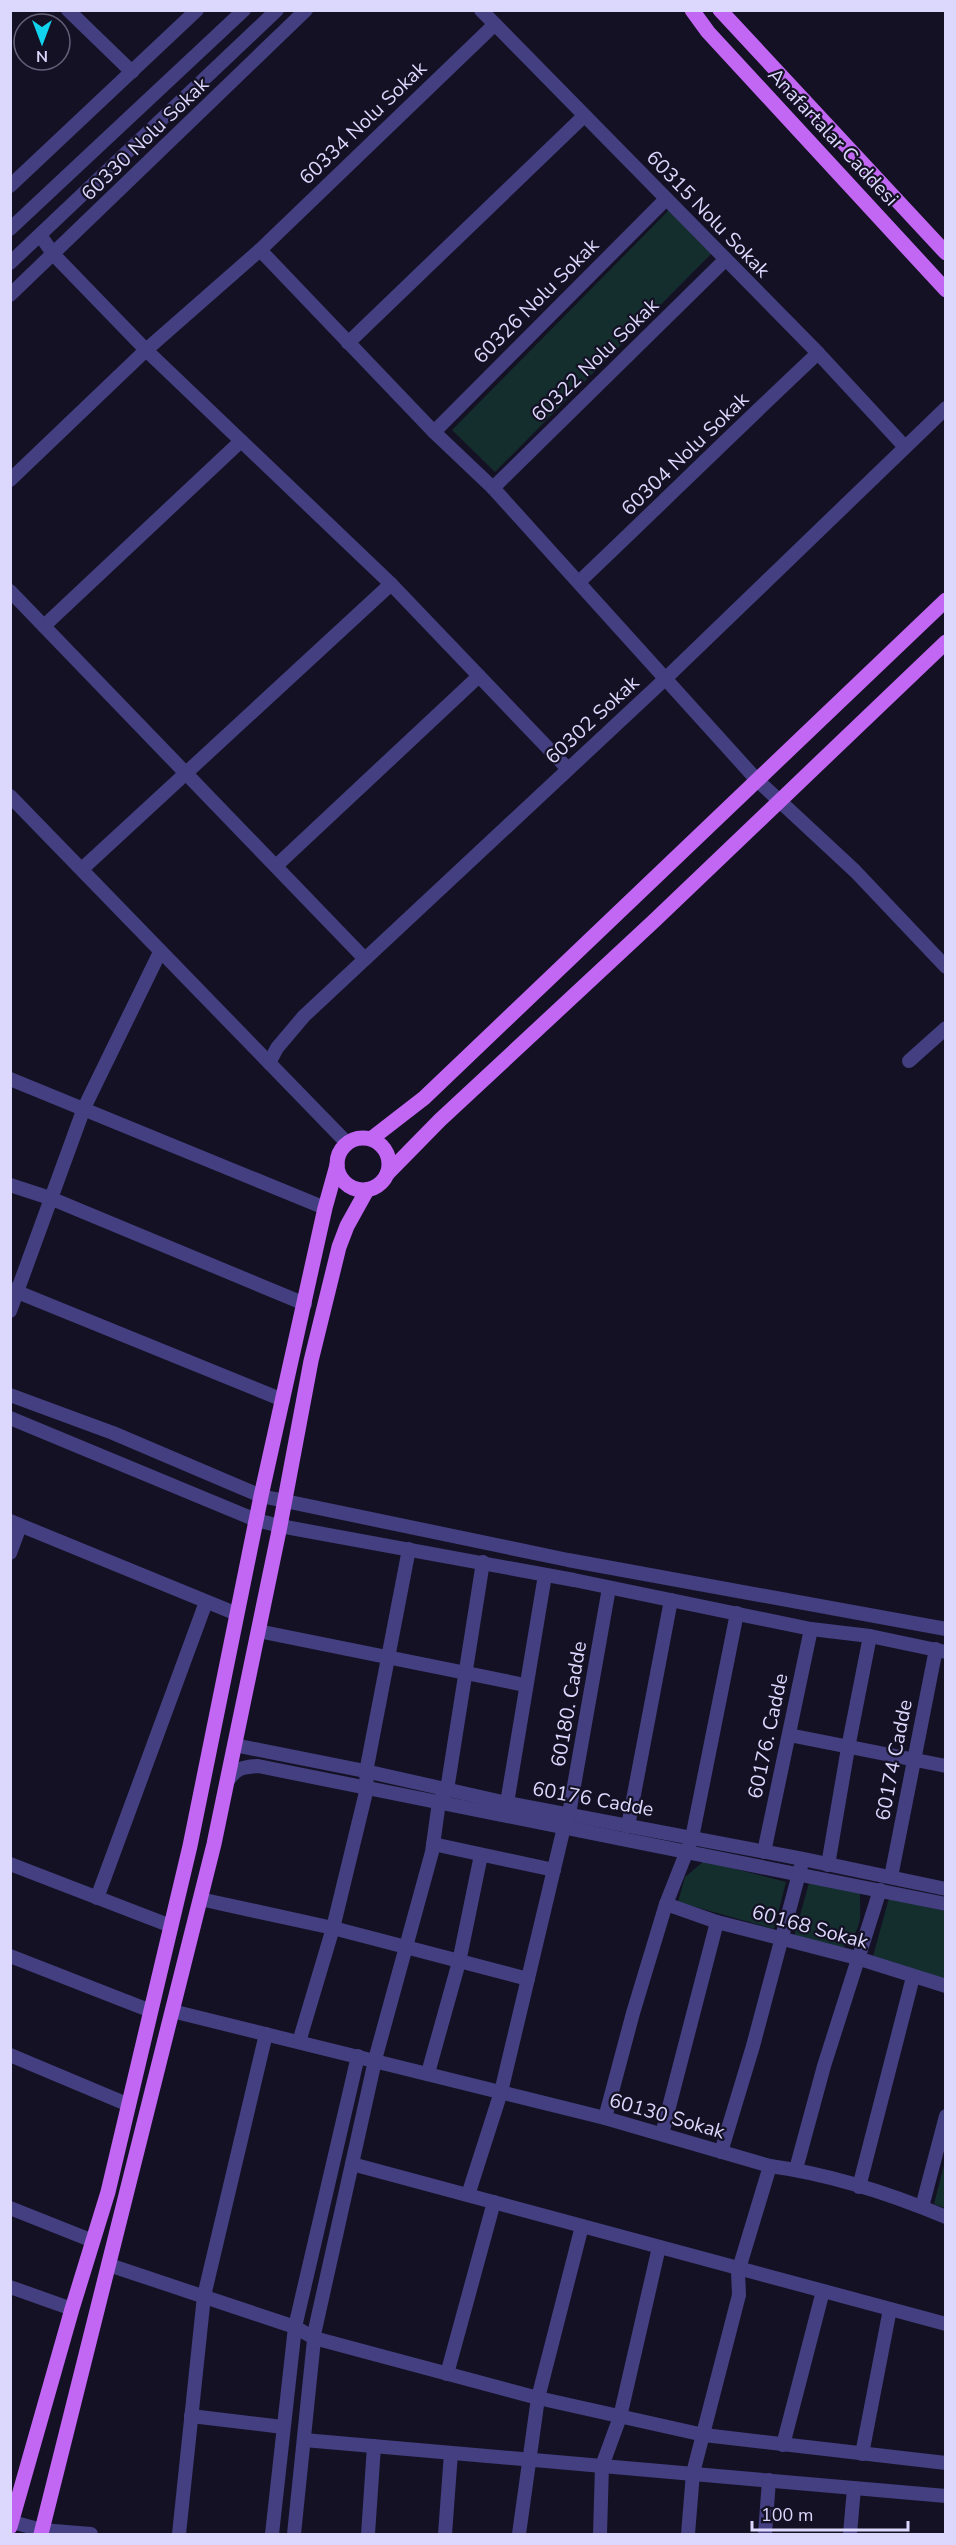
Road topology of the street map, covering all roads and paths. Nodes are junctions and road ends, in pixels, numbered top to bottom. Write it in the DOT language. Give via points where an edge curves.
graph roads {
  1 [pos="68,10"];
  2 [pos="197,10"];
  3 [pos="244,10"];
  4 [pos="277,10"];
  5 [pos="306,10"];
  6 [pos="481,10"];
  7 [pos="692,10"];
  8 [pos="720,10"];
  9 [pos="493,26"];
  10 [pos="132,72"];
  11 [pos="584,116"];
  12 [pos="10,186"];
  13 [pos="666,199"];
  14 [pos="10,229"];
  15 [pos="40,235"];
  16 [pos="260,250"];
  17 [pos="945,253"];
  18 [pos="54,255"];
  19 [pos="726,260"];
  20 [pos="10,263"];
  21 [pos="945,290"];
  22 [pos="10,295"];
  23 [pos="348,343"];
  24 [pos="146,350"];
  25 [pos="818,353"];
  26 [pos="945,408"];
  27 [pos="434,432"];
  28 [pos="241,441"];
  29 [pos="904,447"];
  30 [pos="10,480"];
  31 [pos="493,488"];
  32 [pos="579,582"];
  33 [pos="391,584"];
  34 [pos="10,591"];
  35 [pos="945,600"];
  36 [pos="44,626"];
  37 [pos="945,642"];
  38 [pos="479,676"];
  39 [pos="665,679"];
  40 [pos="568,769"];
  41 [pos="185,772"];
  42 [pos="756,779"];
  43 [pos="10,796"];
  44 [pos="779,801"];
  45 [pos="276,866"];
  46 [pos="82,869"];
  47 [pos="160,952"];
  48 [pos="365,959"];
  49 [pos="945,967"];
  50 [pos="945,1028"];
  51 [pos="909,1061"];
  52 [pos="269,1063"];
  53 [pos="10,1079"];
  54 [pos="84,1108"];
  55 [pos="371,1139"];
  56 [pos="347,1143"];
  57 [pos="337,1165"];
  58 [pos="387,1174"];
  59 [pos="10,1185"];
  60 [pos="367,1190"];
  61 [pos="50,1198"];
  62 [pos="325,1208"];
  63 [pos="14,1291"];
  64 [pos="305,1304"];
  65 [pos="10,1311"];
  66 [pos="10,1395"];
  67 [pos="283,1400"];
  68 [pos="10,1418"];
  69 [pos="261,1497"];
  70 [pos="284,1501"];
  71 [pos="256,1520"];
  72 [pos="15,1524"];
  73 [pos="280,1526"];
  74 [pos="409,1549"];
  75 [pos="10,1553"];
  76 [pos="483,1562"];
  77 [pos="545,1575"];
  78 [pos="609,1588"];
  79 [pos="671,1600"];
  80 [pos="206,1602"];
  81 [pos="737,1613"];
  82 [pos="237,1614"];
  83 [pos="811,1629"];
  84 [pos="945,1629"];
  85 [pos="258,1631"];
  86 [pos="870,1636"];
  87 [pos="940,1651"];
  88 [pos="390,1657"];
  89 [pos="466,1672"];
  90 [pos="525,1685"];
  91 [pos="789,1734"];
  92 [pos="234,1745"];
  93 [pos="848,1748"];
  94 [pos="915,1759"];
  95 [pos="945,1766"];
  96 [pos="366,1772"];
  97 [pos="226,1784"];
  98 [pos="367,1788"];
  99 [pos="447,1790"];
  100 [pos="439,1802"];
  101 [pos="507,1803"];
  102 [pos="567,1820"];
  103 [pos="628,1826"];
  104 [pos="692,1838"];
  105 [pos="433,1844"];
  106 [pos="688,1851"];
  107 [pos="764,1852"];
  108 [pos="481,1855"];
  109 [pos="802,1859"];
  110 [pos="10,1864"];
  111 [pos="828,1865"];
  112 [pos="554,1870"];
  113 [pos="800,1874"];
  114 [pos="891,1877"];
  115 [pos="945,1889"];
  116 [pos="880,1890"];
  117 [pos="97,1898"];
  118 [pos="200,1899"];
  119 [pos="666,1904"];
  120 [pos="945,1904"];
  121 [pos="717,1922"];
  122 [pos="171,1926"];
  123 [pos="333,1928"];
  124 [pos="780,1940"];
  125 [pos="405,1947"];
  126 [pos="10,1956"];
  127 [pos="857,1958"];
  128 [pos="459,1962"];
  129 [pos="913,1977"];
  130 [pos="528,1979"];
  131 [pos="945,1986"];
  132 [pos="151,2011"];
  133 [pos="172,2011"];
  134 [pos="266,2034"];
  135 [pos="299,2042"];
  136 [pos="10,2055"];
  137 [pos="358,2056"];
  138 [pos="375,2060"];
  139 [pos="428,2073"];
  140 [pos="501,2092"];
  141 [pos="129,2105"];
  142 [pos="945,2116"];
  143 [pos="605,2118"];
  144 [pos="662,2134"];
  145 [pos="721,2152"];
  146 [pos="352,2164"];
  147 [pos="770,2166"];
  148 [pos="796,2169"];
  149 [pos="859,2187"];
  150 [pos="468,2195"];
  151 [pos="494,2202"];
  152 [pos="922,2207"];
  153 [pos="10,2208"];
  154 [pos="945,2217"];
  155 [pos="582,2226"];
  156 [pos="93,2241"];
  157 [pos="659,2247"];
  158 [pos="109,2265"];
  159 [pos="739,2268"];
  160 [pos="10,2287"];
  161 [pos="823,2290"];
  162 [pos="204,2296"];
  163 [pos="72,2309"];
  164 [pos="890,2309"];
  165 [pos="945,2324"];
  166 [pos="295,2327"];
  167 [pos="314,2338"];
  168 [pos="447,2374"];
  169 [pos="538,2398"];
  170 [pos="191,2416"];
  171 [pos="620,2417"];
  172 [pos="283,2427"];
  173 [pos="704,2435"];
  174 [pos="304,2440"];
  175 [pos="783,2445"];
  176 [pos="374,2446"];
  177 [pos="452,2453"];
  178 [pos="862,2454"];
  179 [pos="529,2460"];
  180 [pos="945,2463"];
  181 [pos="602,2466"];
  182 [pos="693,2473"];
  183 [pos="769,2480"];
  184 [pos="854,2488"];
  185 [pos="945,2496"];
  186 [pos="14,2504"];
  187 [pos="11,2525"];
  188 [pos="42,2532"];
  189 [pos="91,2535"];
  190 [pos="179,2535"];
  191 [pos="272,2535"];
  192 [pos="294,2535"];
  193 [pos="368,2535"];
  194 [pos="445,2535"];
  195 [pos="519,2535"];
  196 [pos="600,2535"];
  197 [pos="688,2535"];
  198 [pos="765,2535"];
  199 [pos="850,2535"];
  1 -- 10 [label="street"];
  2 -- 10 [label="street"];
  3 -- 14 [label="street"];
  4 -- 15 [label="street"];
  5 -- 18 [label="street, 60330 Nolu Sokak"];
  6 -- 9 [label="street, 60315 Nolu Sokak"];
  7 -- 21 [label="main road, Anafartalar Caddesi"];
  8 -- 17 [label="main road, Anafartalar Caddesi"];
  9 -- 11 [label="street, 60315 Nolu Sokak"];
  9 -- 16 [label="street, 60334 Nolu Sokak"];
  10 -- 12 [label="street"];
  11 -- 13 [label="street, 60315 Nolu Sokak"];
  11 -- 23 [label="street"];
  13 -- 19 [label="street, 60315 Nolu Sokak"];
  13 -- 27 [label="street, 60326 Nolu Sokak"];
  15 -- 18 [label="street"];
  15 -- 20 [label="street"];
  16 -- 23 [label="street"];
  16 -- 24 [label="street, 60334 Nolu Sokak"];
  18 -- 22 [label="street, 60330 Nolu Sokak"];
  18 -- 24 [label="street"];
  19 -- 25 [label="street, 60315 Nolu Sokak"];
  19 -- 31 [label="street, 60322 Nolu Sokak"];
  23 -- 27 [label="street"];
  24 -- 28 [label="street"];
  24 -- 30 [label="street, 60334 Nolu Sokak"];
  25 -- 29 [label="street, 60315 Nolu Sokak"];
  25 -- 32 [label="street, 60304 Nolu Sokak"];
  26 -- 29 [label="street, 60302 Sokak"];
  27 -- 31 [label="street"];
  28 -- 33 [label="street"];
  28 -- 36 [label="street"];
  29 -- 39 [label="street, 60302 Sokak"];
  31 -- 32 [label="street"];
  32 -- 39 [label="street"];
  33 -- 38 [label="street"];
  33 -- 41 [label="street"];
  34 -- 36 [label="street"];
  35 -- 42 [label="main road"];
  36 -- 41 [label="street"];
  37 -- 44 [label="main road"];
  38 -- 40 [label="street"];
  38 -- 45 [label="street"];
  39 -- 40 [label="street, 60302 Sokak"];
  39 -- 42 [label="street"];
  40 -- 48 [label="street, 60302 Sokak"];
  41 -- 45 [label="street"];
  41 -- 46 [label="street"];
  42 -- 44 [label="street"];
  42 -- 55 [label="main road" via="424,1098"];
  43 -- 46 [label="street"];
  44 -- 49 [label="street" via="855,871"];
  44 -- 58 [label="main road"];
  45 -- 48 [label="street"];
  46 -- 47 [label="street"];
  47 -- 52 [label="street"];
  47 -- 54 [label="street"];
  48 -- 52 [label="street, 60302 Sokak" via="304,1016"];
  50 -- 51 [label="street"];
  52 -- 56 [label="street"];
  53 -- 54 [label="street"];
  54 -- 61 [label="street"];
  54 -- 62 [label="street"];
  55 -- 56 [label="main road"];
  55 -- 58 [label="main road" via="388,1156"];
  56 -- 57 [label="main road"];
  57 -- 60 [label="main road" via="349,1186"];
  57 -- 62 [label="main road"];
  58 -- 60 [label="main road" via="382,1182"];
  59 -- 61 [label="street"];
  60 -- 70 [label="main road" via="339,1247 311,1361"];
  61 -- 63 [label="street"];
  61 -- 64 [label="street"];
  62 -- 64 [label="main road"];
  63 -- 65 [label="street"];
  63 -- 67 [label="street"];
  64 -- 67 [label="main road"];
  66 -- 69 [label="street" via="113,1433"];
  67 -- 69 [label="main road"];
  68 -- 71 [label="street"];
  69 -- 70 [label="street"];
  69 -- 71 [label="main road"];
  70 -- 73 [label="main road"];
  70 -- 84 [label="street" via="568,1560"];
  71 -- 73 [label="street"];
  71 -- 82 [label="main road"];
  72 -- 75 [label="street"];
  72 -- 80 [label="street"];
  73 -- 74 [label="street"];
  73 -- 85 [label="main road"];
  74 -- 76 [label="street"];
  74 -- 88 [label="street"];
  76 -- 77 [label="street"];
  76 -- 89 [label="street"];
  77 -- 78 [label="street"];
  77 -- 90 [label="street"];
  78 -- 79 [label="street"];
  78 -- 102 [label="street, 60180. Cadde"];
  79 -- 81 [label="street"];
  79 -- 103 [label="street"];
  80 -- 82 [label="street"];
  80 -- 117 [label="street"];
  81 -- 83 [label="street"];
  81 -- 104 [label="street"];
  82 -- 122 [label="main road"];
  83 -- 86 [label="street"];
  83 -- 91 [label="street, 60176. Cadde"];
  85 -- 88 [label="street"];
  85 -- 92 [label="main road"];
  86 -- 87 [label="street"];
  86 -- 93 [label="street"];
  87 -- 94 [label="street, 60174 Cadde"];
  88 -- 89 [label="street"];
  88 -- 96 [label="street"];
  89 -- 90 [label="street"];
  89 -- 99 [label="street"];
  90 -- 101 [label="street"];
  91 -- 93 [label="street"];
  91 -- 107 [label="street, 60176. Cadde"];
  92 -- 96 [label="street, 60176 Cadde"];
  92 -- 97 [label="main road"];
  93 -- 94 [label="street"];
  93 -- 111 [label="street"];
  94 -- 95 [label="street"];
  94 -- 114 [label="street, 60174 Cadde"];
  96 -- 98 [label="street"];
  96 -- 99 [label="street, 60176 Cadde"];
  97 -- 98 [label="street" via="242,1767 258,1766"];
  97 -- 118 [label="main road"];
  98 -- 100 [label="street"];
  98 -- 123 [label="street"];
  99 -- 100 [label="street"];
  99 -- 101 [label="street, 60176 Cadde"];
  100 -- 102 [label="street"];
  100 -- 105 [label="street"];
  101 -- 102 [label="street, 60176 Cadde"];
  102 -- 103 [label="street, 60176 Cadde"];
  102 -- 106 [label="street"];
  102 -- 112 [label="street, 60180. Cadde"];
  103 -- 104 [label="street, 60176 Cadde"];
  104 -- 106 [label="street"];
  104 -- 107 [label="street, 60176 Cadde"];
  105 -- 108 [label="street"];
  105 -- 125 [label="street"];
  106 -- 113 [label="street"];
  106 -- 119 [label="street"];
  107 -- 109 [label="street, 60176 Cadde"];
  108 -- 112 [label="street"];
  108 -- 128 [label="street"];
  109 -- 111 [label="street, 60176 Cadde"];
  109 -- 113 [label="street"];
  110 -- 117 [label="street"];
  111 -- 114 [label="street, 60176 Cadde"];
  112 -- 130 [label="street, 60180. Cadde"];
  113 -- 116 [label="street"];
  113 -- 124 [label="street"];
  114 -- 115 [label="street, 60176 Cadde"];
  116 -- 120 [label="street"];
  116 -- 127 [label="street"];
  117 -- 122 [label="street"];
  118 -- 123 [label="street"];
  118 -- 133 [label="main road"];
  119 -- 121 [label="street, 60168 Sokak"];
  119 -- 143 [label="street"];
  121 -- 124 [label="street, 60168 Sokak"];
  121 -- 144 [label="street"];
  122 -- 132 [label="main road"];
  123 -- 125 [label="street"];
  123 -- 135 [label="street"];
  124 -- 127 [label="street, 60168 Sokak"];
  124 -- 145 [label="street"];
  125 -- 128 [label="street"];
  125 -- 138 [label="street"];
  126 -- 132 [label="street"];
  127 -- 129 [label="street, 60168 Sokak"];
  127 -- 148 [label="street"];
  128 -- 130 [label="street"];
  128 -- 139 [label="street"];
  129 -- 131 [label="street, 60168 Sokak"];
  129 -- 149 [label="street"];
  130 -- 140 [label="street, 60180. Cadde"];
  132 -- 141 [label="main road"];
  133 -- 134 [label="street, 60130 Sokak"];
  133 -- 158 [label="main road"];
  134 -- 135 [label="street, 60130 Sokak"];
  134 -- 162 [label="street"];
  135 -- 137 [label="street, 60130 Sokak"];
  136 -- 141 [label="street"];
  137 -- 138 [label="street, 60130 Sokak"];
  137 -- 166 [label="street"];
  138 -- 139 [label="street, 60130 Sokak"];
  138 -- 146 [label="street"];
  139 -- 140 [label="street, 60130 Sokak"];
  140 -- 143 [label="street, 60130 Sokak"];
  140 -- 150 [label="street, 60180. Cadde"];
  141 -- 156 [label="main road"];
  142 -- 152 [label="street"];
  143 -- 144 [label="street, 60130 Sokak"];
  144 -- 145 [label="street, 60130 Sokak"];
  145 -- 147 [label="street, 60130 Sokak"];
  146 -- 150 [label="street"];
  146 -- 167 [label="street"];
  147 -- 148 [label="street, 60130 Sokak"];
  147 -- 159 [label="street"];
  148 -- 149 [label="street, 60130 Sokak"];
  149 -- 152 [label="street, 60130 Sokak"];
  150 -- 151 [label="street"];
  151 -- 155 [label="street"];
  151 -- 168 [label="street"];
  152 -- 154 [label="street, 60130 Sokak"];
  153 -- 156 [label="street"];
  155 -- 157 [label="street"];
  155 -- 169 [label="street"];
  156 -- 163 [label="main road"];
  157 -- 159 [label="street"];
  157 -- 171 [label="street"];
  158 -- 162 [label="street"];
  158 -- 188 [label="main road"];
  159 -- 161 [label="street"];
  159 -- 173 [label="street" via="739,2295"];
  160 -- 163 [label="street"];
  161 -- 164 [label="street"];
  161 -- 175 [label="street"];
  162 -- 166 [label="street"];
  162 -- 170 [label="street"];
  163 -- 186 [label="main road"];
  164 -- 165 [label="street"];
  164 -- 178 [label="street"];
  166 -- 167 [label="street"];
  166 -- 172 [label="street"];
  167 -- 168 [label="street"];
  167 -- 174 [label="street"];
  168 -- 169 [label="street"];
  169 -- 171 [label="street"];
  169 -- 179 [label="street"];
  170 -- 172 [label="street"];
  170 -- 190 [label="street"];
  171 -- 173 [label="street"];
  171 -- 181 [label="street"];
  172 -- 191 [label="street"];
  173 -- 175 [label="street"];
  173 -- 182 [label="street"];
  174 -- 176 [label="street"];
  174 -- 192 [label="street"];
  175 -- 178 [label="street"];
  176 -- 177 [label="street"];
  176 -- 193 [label="street"];
  177 -- 179 [label="street"];
  177 -- 194 [label="street"];
  178 -- 180 [label="street"];
  179 -- 181 [label="street"];
  179 -- 195 [label="street"];
  181 -- 182 [label="street"];
  181 -- 196 [label="street"];
  182 -- 183 [label="street"];
  182 -- 197 [label="street"];
  183 -- 184 [label="street"];
  183 -- 198 [label="street"];
  184 -- 185 [label="street"];
  184 -- 199 [label="street"];
  186 -- 187 [label="main road"];
  187 -- 188 [label="street"];
  188 -- 189 [label="street"];
}
